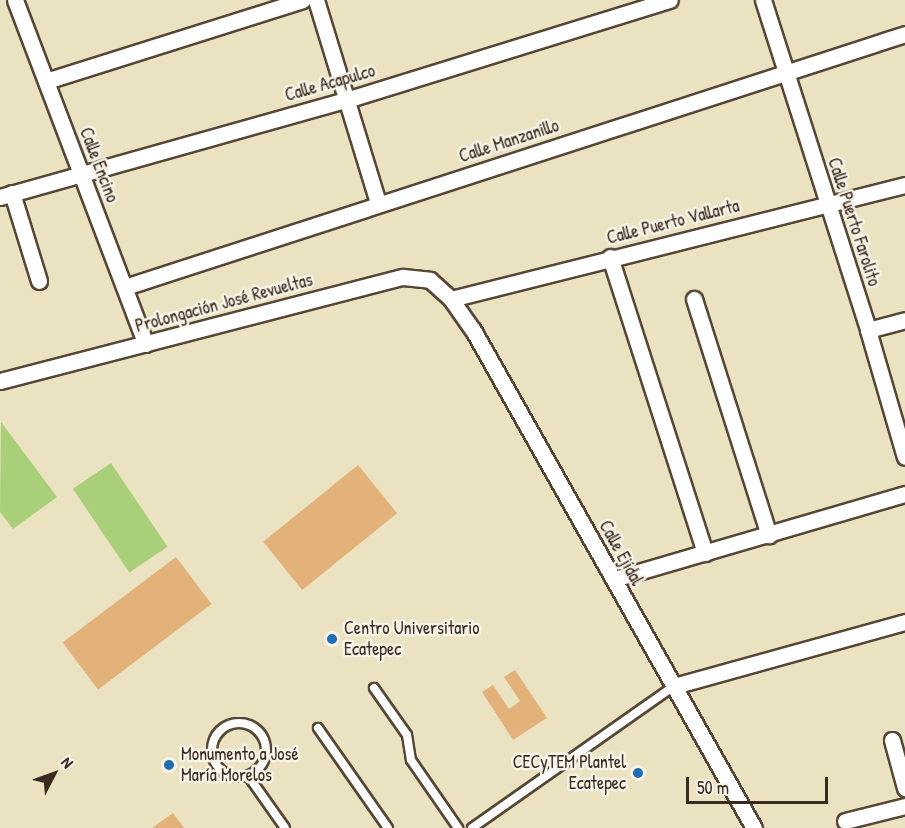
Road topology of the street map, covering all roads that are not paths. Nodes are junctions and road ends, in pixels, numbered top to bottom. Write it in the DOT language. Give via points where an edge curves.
graph roads {
  1 [pos="15,0"];
  2 [pos="303,0"];
  3 [pos="316,0"];
  4 [pos="670,0"];
  5 [pos="763,0"];
  6 [pos="905,34"];
  7 [pos="785,74"];
  8 [pos="46,81"];
  9 [pos="346,100"];
  10 [pos="80,172"];
  11 [pos="905,185"];
  12 [pos="6,195"];
  13 [pos="378,203"];
  14 [pos="828,204"];
  15 [pos="610,258"];
  16 [pos="39,281"];
  17 [pos="125,287"];
  18 [pos="452,299"];
  19 [pos="694,299"];
  20 [pos="905,320"];
  21 [pos="868,330"];
  22 [pos="146,344"];
  23 [pos="0,381"];
  24 [pos="905,458"];
  25 [pos="905,494"];
  26 [pos="769,535"];
  27 [pos="705,554"];
  28 [pos="614,579"];
  29 [pos="905,622"];
  30 [pos="674,686"];
  31 [pos="374,688"];
  32 [pos="318,728"];
  33 [pos="892,740"];
  34 [pos="249,777"];
  35 [pos="905,788"];
  36 [pos="905,806"];
  37 [pos="845,821"];
  38 [pos="285,828"];
  39 [pos="388,828"];
  40 [pos="458,828"];
  41 [pos="472,828"];
  42 [pos="754,828"];
  1 -- 8 [label="street, Calle Encino"];
  2 -- 8 [label="street"];
  3 -- 9 [label="street"];
  4 -- 9 [label="street, Calle Acapulco"];
  5 -- 7 [label="street, Calle Puerto Farolito"];
  6 -- 7 [label="street, Calle Manzanillo"];
  7 -- 13 [label="street, Calle Manzanillo"];
  7 -- 14 [label="street, Calle Puerto Farolito"];
  8 -- 10 [label="street, Calle Encino"];
  9 -- 10 [label="street, Calle Acapulco"];
  9 -- 13 [label="street"];
  10 -- 12 [label="street, Calle Acapulco"];
  10 -- 17 [label="street, Calle Encino"];
  11 -- 14 [label="street, Calle Puerto Vallarta"];
  12 -- 16 [label="street"];
  13 -- 17 [label="street, Calle Manzanillo"];
  14 -- 15 [label="street, Calle Puerto Vallarta"];
  14 -- 21 [label="street, Calle Puerto Farolito"];
  15 -- 18 [label="street, Calle Puerto Vallarta"];
  15 -- 27 [label="street"];
  17 -- 22 [label="street, Calle Encino"];
  18 -- 22 [label="street, Prolongación José Revueltas" via="430,280 403,277"];
  18 -- 28 [label="street, Calle Ejidal"];
  19 -- 26 [label="street"];
  20 -- 21 [label="street"];
  21 -- 24 [label="street, Calle Puerto Farolito"];
  22 -- 23 [label="street, Prolongación José Revueltas"];
  25 -- 26 [label="street"];
  26 -- 27 [label="street"];
  27 -- 28 [label="street"];
  28 -- 30 [label="street, Calle Ejidal"];
  29 -- 30 [label="street"];
  30 -- 41 [label="lane"];
  30 -- 42 [label="street, Calle Ejidal"];
  31 -- 40 [label="lane" via="407,735 411,760"];
  32 -- 39 [label="lane"];
  33 -- 35 [label="street"];
  34 -- 34 [label="lane" via="262,768 268,754 262,734 242,722 226,725 215,735 211,748 216,766 231,777"];
  34 -- 38 [label="lane"];
  36 -- 37 [label="street"];
}
